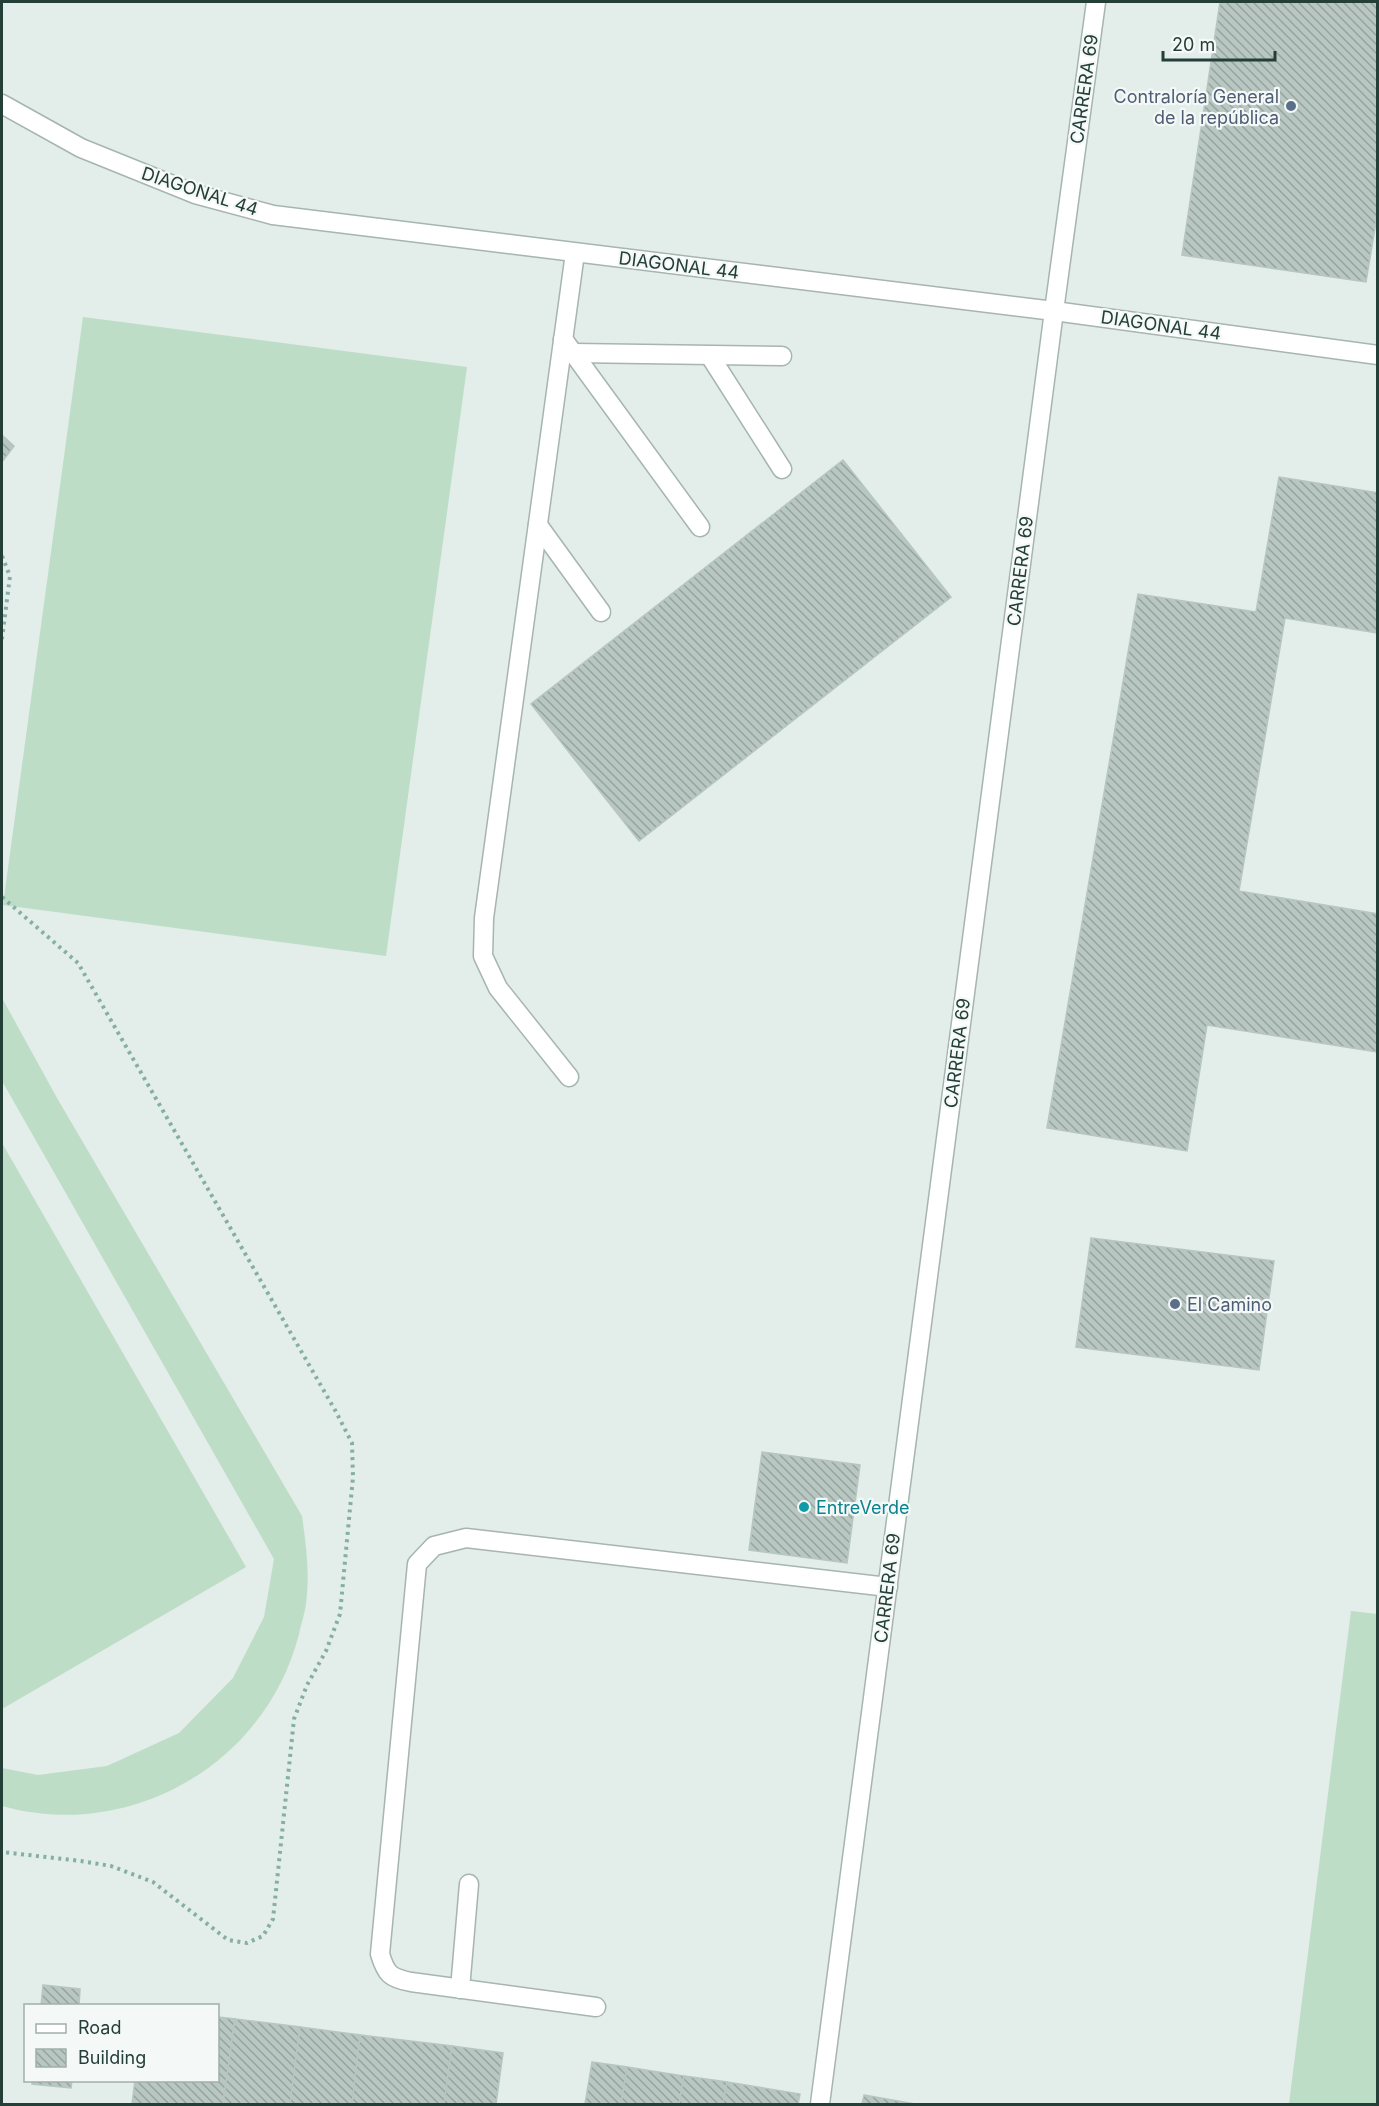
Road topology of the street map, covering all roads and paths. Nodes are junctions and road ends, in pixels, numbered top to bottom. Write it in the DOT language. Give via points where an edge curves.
graph roads {
  1 [pos="1096,2"];
  2 [pos="2,104"];
  3 [pos="575,253"];
  4 [pos="1054,311"];
  5 [pos="569,346"];
  6 [pos="1377,355"];
  7 [pos="710,356"];
  8 [pos="782,356"];
  9 [pos="782,469"];
  10 [pos="538,525"];
  11 [pos="700,527"];
  12 [pos="2,556"];
  13 [pos="601,612"];
  14 [pos="2,639"];
  15 [pos="2,897"];
  16 [pos="569,1077"];
  17 [pos="888,1587"];
  18 [pos="2,1852"];
  19 [pos="469,1884"];
  20 [pos="460,1989"];
  21 [pos="596,2007"];
  22 [pos="820,2104"];
  1 -- 4 [label="street, CARRERA 69"];
  2 -- 3 [label="street, DIAGONAL 44" via="81,148 195,194 273,215"];
  3 -- 4 [label="street, DIAGONAL 44"];
  3 -- 5 [label="street"];
  4 -- 6 [label="street, DIAGONAL 44"];
  4 -- 17 [label="street, CARRERA 69"];
  5 -- 7 [label="street"];
  5 -- 10 [label="street"];
  5 -- 11 [label="street"];
  7 -- 8 [label="street"];
  7 -- 9 [label="street"];
  10 -- 13 [label="street"];
  10 -- 16 [label="street" via="484,918 483,956 498,988"];
  12 -- 14 [label="path" via="10,576"];
  15 -- 18 [label="path" via="78,963 335,1410 352,1443 353,1476 340,1614 294,1719 273,1919 262,1936 247,1943 228,1940 153,1882 111,1866"];
  17 -- 20 [label="street" via="466,1538 434,1546 417,1564 414,1586 380,1954 384,1969 396,1979"];
  17 -- 22 [label="street, CARRERA 69"];
  19 -- 20 [label="street"];
  20 -- 21 [label="street"];
}
